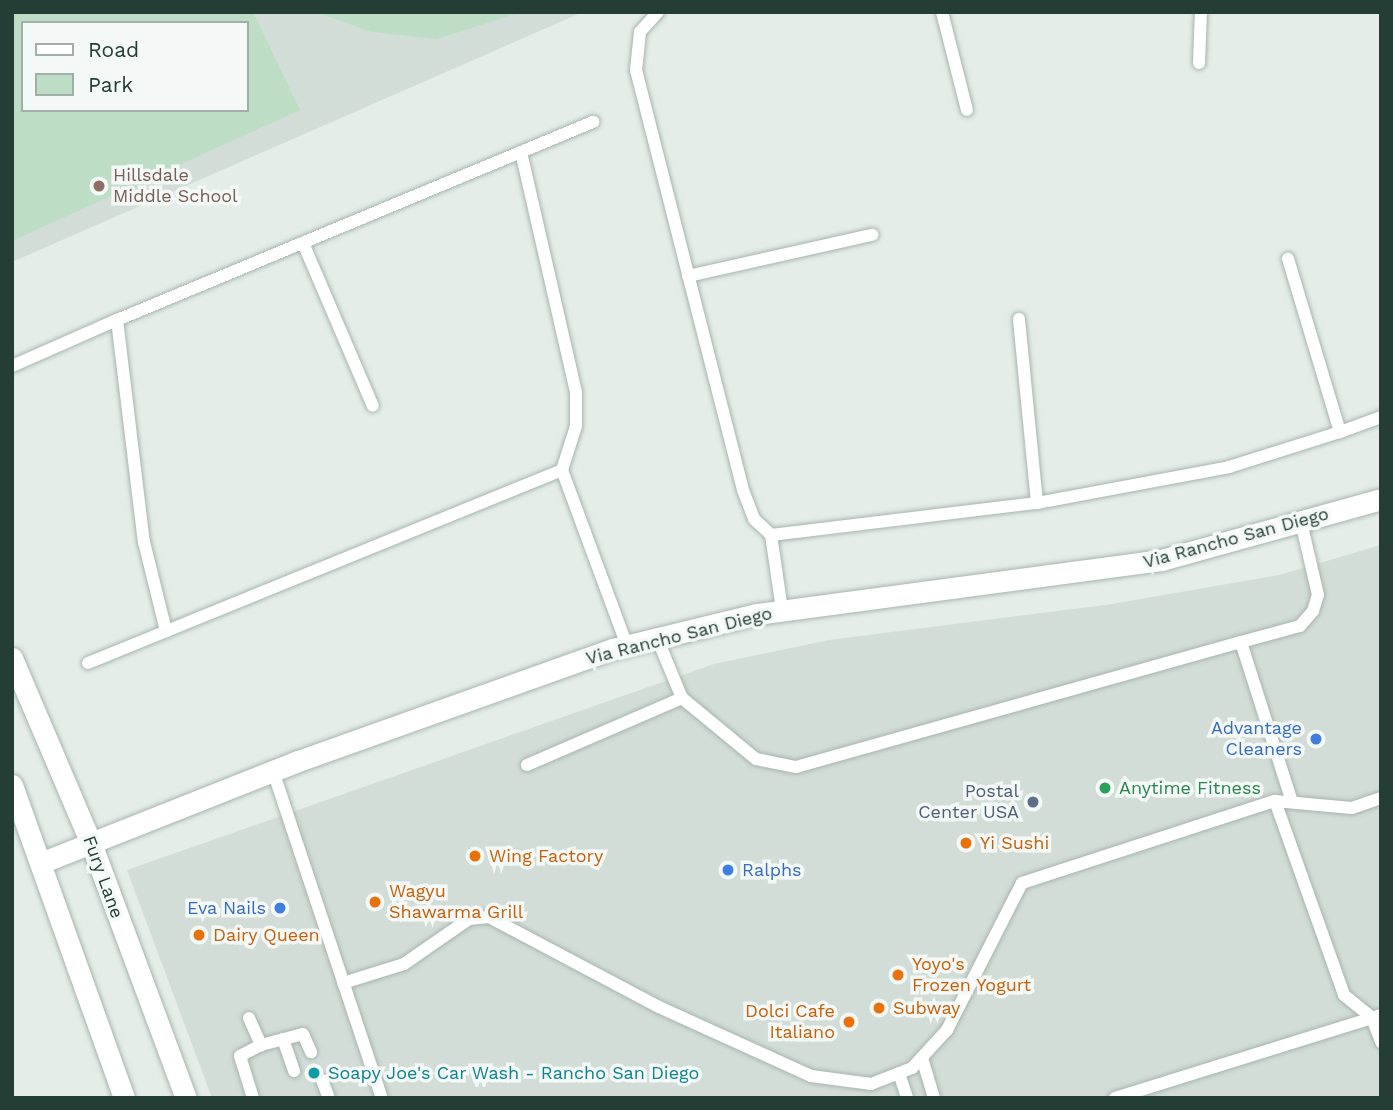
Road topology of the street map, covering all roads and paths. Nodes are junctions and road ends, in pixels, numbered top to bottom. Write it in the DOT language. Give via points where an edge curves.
graph roads {
  1 [pos="658,12"];
  2 [pos="943,12"];
  3 [pos="1201,12"];
  4 [pos="1199,64"];
  5 [pos="967,110"];
  6 [pos="593,122"];
  7 [pos="521,152"];
  8 [pos="872,235"];
  9 [pos="303,243"];
  10 [pos="1288,259"];
  11 [pos="688,276"];
  12 [pos="1019,319"];
  13 [pos="117,320"];
  14 [pos="12,366"];
  15 [pos="373,406"];
  16 [pos="1381,417"];
  17 [pos="1340,432"];
  18 [pos="562,470"];
  19 [pos="1381,499"];
  20 [pos="1037,503"];
  21 [pos="1301,522"];
  22 [pos="771,536"];
  23 [pos="782,610"];
  24 [pos="166,631"];
  25 [pos="657,638"];
  26 [pos="1241,642"];
  27 [pos="626,646"];
  28 [pos="12,658"];
  29 [pos="88,663"];
  30 [pos="682,698"];
  31 [pos="527,765"];
  32 [pos="273,771"];
  33 [pos="12,785"];
  34 [pos="1381,799"];
  35 [pos="1275,801"];
  36 [pos="1292,802"];
  37 [pos="92,843"];
  38 [pos="43,862"];
  39 [pos="343,983"];
  40 [pos="1376,1016"];
  41 [pos="249,1018"];
  42 [pos="282,1040"];
  43 [pos="1381,1042"];
  44 [pos="261,1045"];
  45 [pos="311,1052"];
  46 [pos="922,1058"];
  47 [pos="294,1071"];
  48 [pos="899,1073"];
  49 [pos="322,1080"];
  50 [pos="124,1098"];
  51 [pos="187,1098"];
  52 [pos="253,1098"];
  53 [pos="329,1098"];
  54 [pos="383,1098"];
  55 [pos="907,1098"];
  56 [pos="934,1098"];
  57 [pos="1115,1098"];
  1 -- 11 [label="lane" via="640,32 636,70"];
  2 -- 5 [label="lane"];
  3 -- 4 [label="lane"];
  6 -- 7 [label="lane"];
  7 -- 9 [label="lane"];
  7 -- 18 [label="lane" via="576,392 576,426"];
  8 -- 11 [label="lane"];
  9 -- 13 [label="lane"];
  9 -- 15 [label="lane"];
  10 -- 17 [label="lane"];
  11 -- 22 [label="lane" via="743,491 754,519"];
  12 -- 20 [label="lane"];
  13 -- 14 [label="lane"];
  13 -- 24 [label="lane" via="144,542"];
  16 -- 17 [label="lane"];
  17 -- 20 [label="lane" via="1229,467"];
  18 -- 24 [label="lane"];
  18 -- 27 [label="lane"];
  19 -- 21 [label="street, Via Rancho San Diego"];
  20 -- 22 [label="lane"];
  21 -- 23 [label="street, Via Rancho San Diego" via="1161,561"];
  21 -- 26 [label="lane" via="1318,595 1314,611 1300,626"];
  22 -- 23 [label="lane"];
  23 -- 25 [label="street, Via Rancho San Diego"];
  24 -- 29 [label="lane"];
  25 -- 27 [label="street, Via Rancho San Diego"];
  25 -- 30 [label="lane"];
  26 -- 30 [label="lane" via="796,767 756,759"];
  26 -- 36 [label="lane"];
  27 -- 32 [label="street, Via Rancho San Diego"];
  28 -- 37 [label="street, Fury Lane"];
  30 -- 31 [label="lane"];
  32 -- 37 [label="street, Via Rancho San Diego"];
  32 -- 39 [label="lane"];
  33 -- 38 [label="street"];
  34 -- 36 [label="lane" via="1352,808"];
  35 -- 36 [label="lane"];
  35 -- 40 [label="lane" via="1344,995"];
  35 -- 46 [label="lane" via="1022,883 965,999 947,1030"];
  37 -- 38 [label="street, Via Rancho San Diego"];
  37 -- 51 [label="street, Fury Lane"];
  38 -- 50 [label="street"];
  39 -- 48 [label="lane" via="404,964 469,919 489,917 659,1007 811,1076 871,1084"];
  39 -- 54 [label="lane"];
  40 -- 43 [label="lane"];
  40 -- 57 [label="lane"];
  41 -- 44 [label="lane"];
  42 -- 44 [label="lane"];
  42 -- 45 [label="lane" via="303,1034"];
  42 -- 47 [label="lane"];
  44 -- 52 [label="lane" via="240,1056"];
  46 -- 48 [label="lane"];
  46 -- 56 [label="lane"];
  48 -- 55 [label="lane"];
  49 -- 53 [label="lane"];
}
